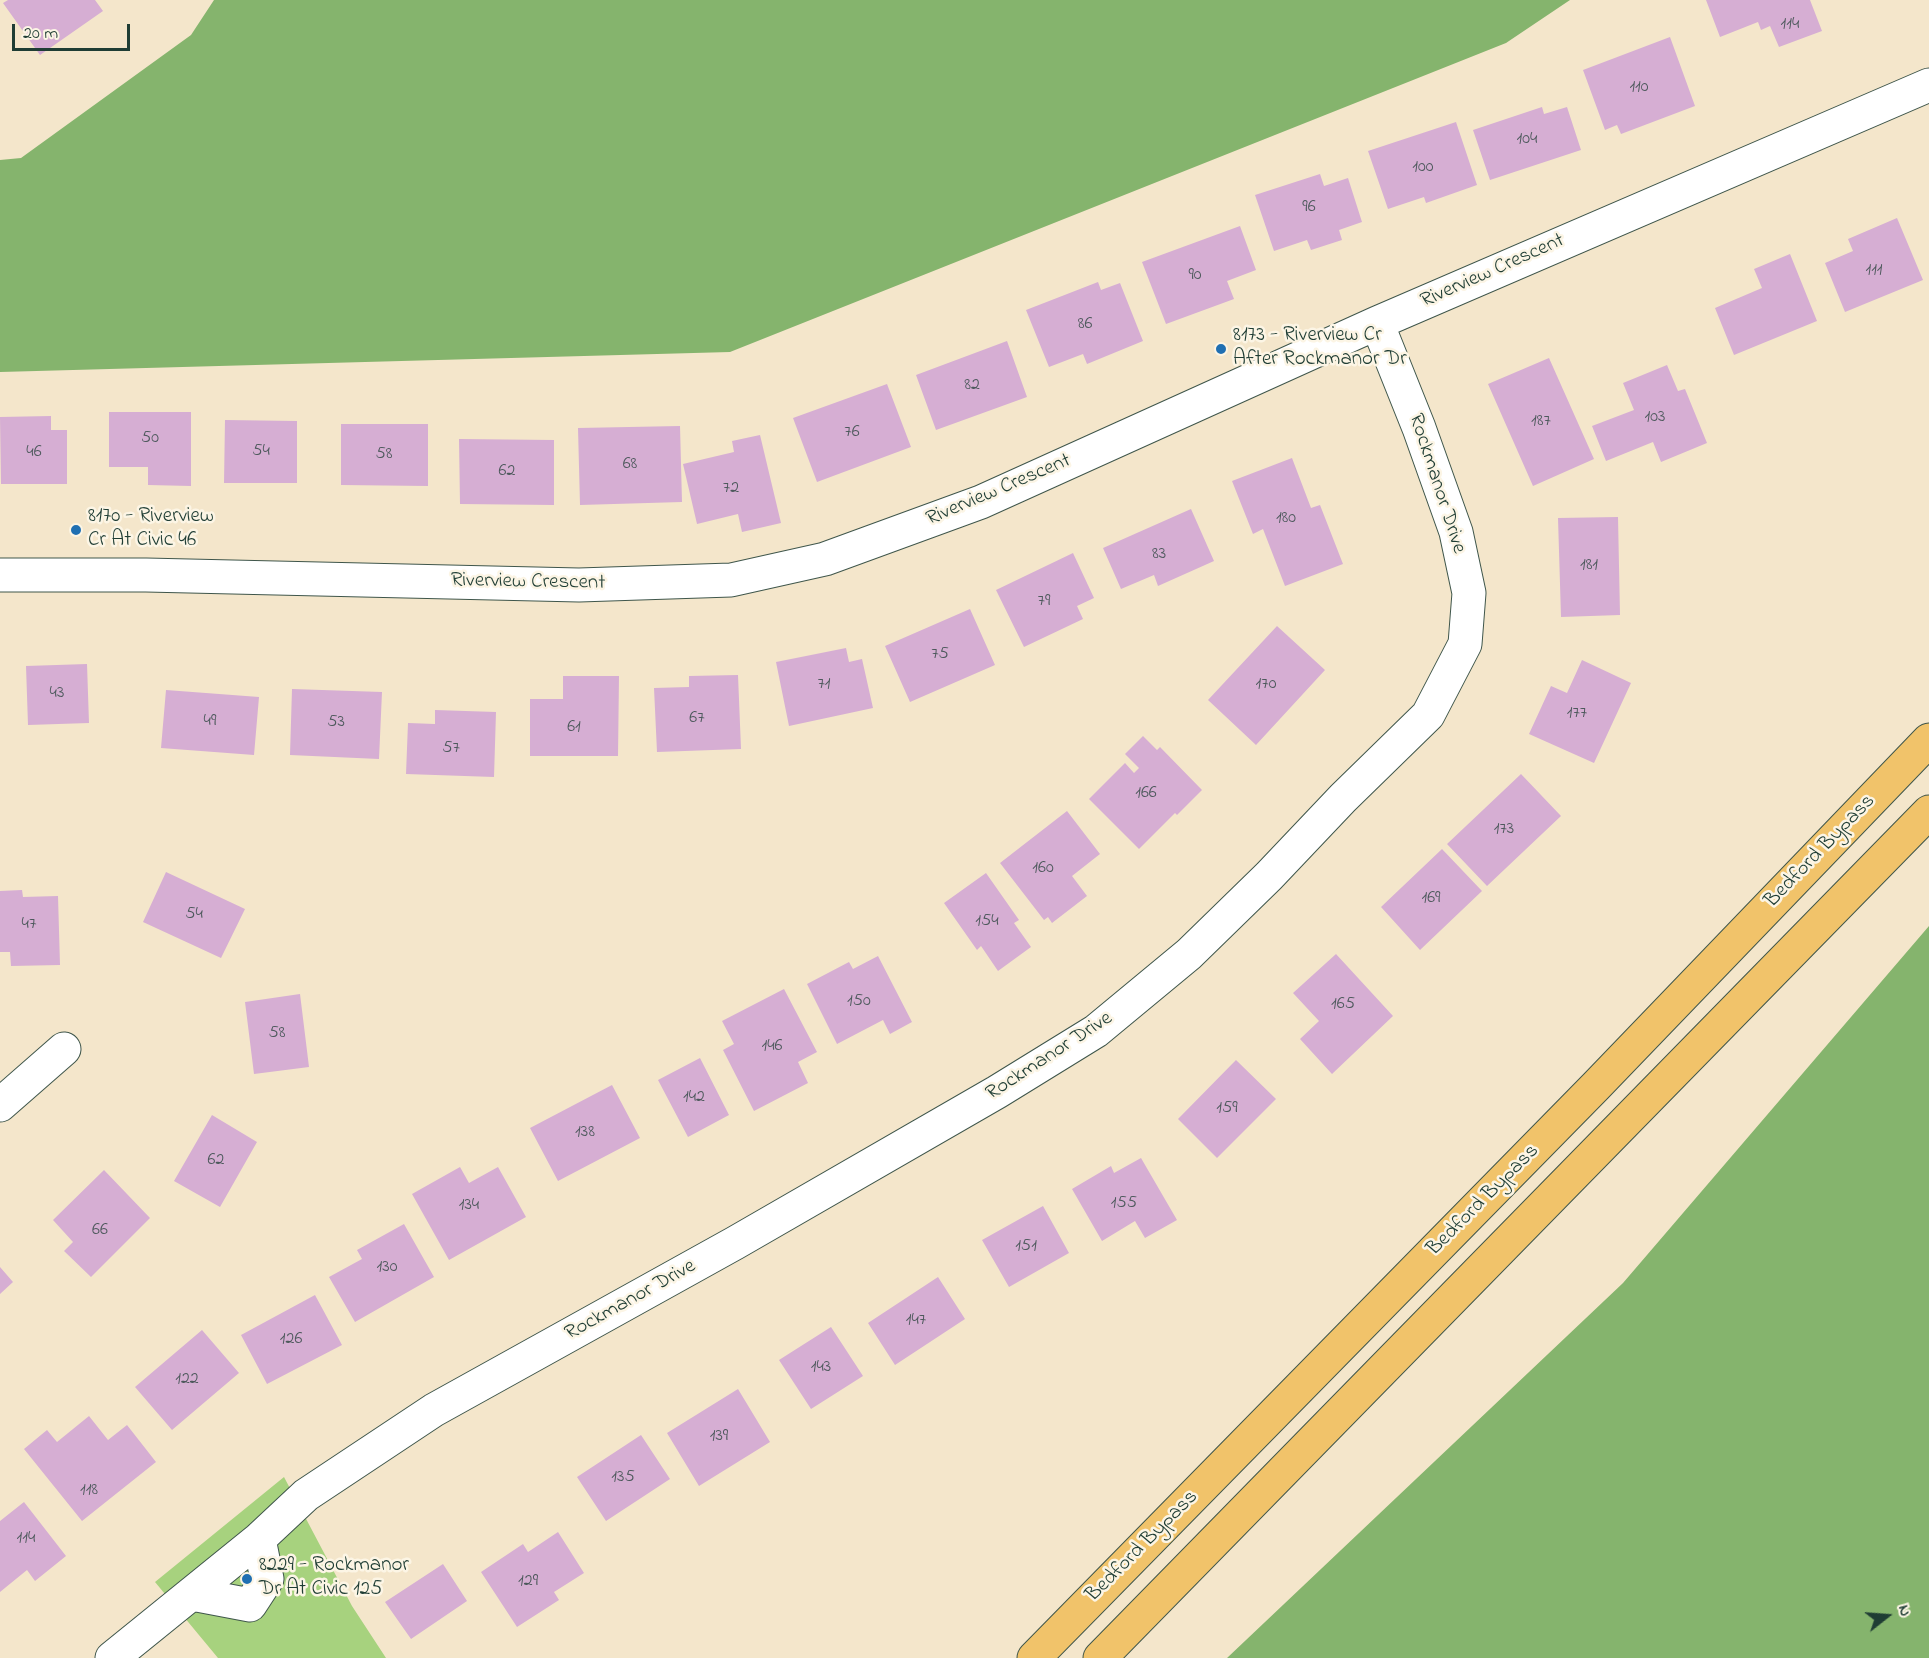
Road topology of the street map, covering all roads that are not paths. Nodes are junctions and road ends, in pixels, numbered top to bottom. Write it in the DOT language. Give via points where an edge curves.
graph roads {
  1 [pos="1929,85"];
  2 [pos="1377,323"];
  3 [pos="0,575"];
  4 [pos="1929,740"];
  5 [pos="1929,812"];
  6 [pos="64,1049"];
  7 [pos="0,1105"];
  8 [pos="259,1539"];
  9 [pos="192,1594"];
  10 [pos="112,1658"];
  11 [pos="1034,1658"];
  12 [pos="1100,1658"];
  1 -- 2 [label="street, Riverview Crescent"];
  2 -- 3 [label="street, Riverview Crescent" via="981,502 825,559 731,580 579,585"];
  2 -- 8 [label="street, Rockmanor Drive" via="1456,532 1469,593 1464,644 1428,715 1197,946 1096,1031 735,1244 434,1410 306,1495"];
  4 -- 11 [label="highway, Bedford Bypass" via="1596,1086"];
  5 -- 12 [label="highway"];
  6 -- 7 [label="street"];
  8 -- 9 [label="street, Rockmanor Drive"];
  8 -- 9 [label="street" via="267,1579 250,1605"];
  9 -- 10 [label="street, Rockmanor Drive"];
}
